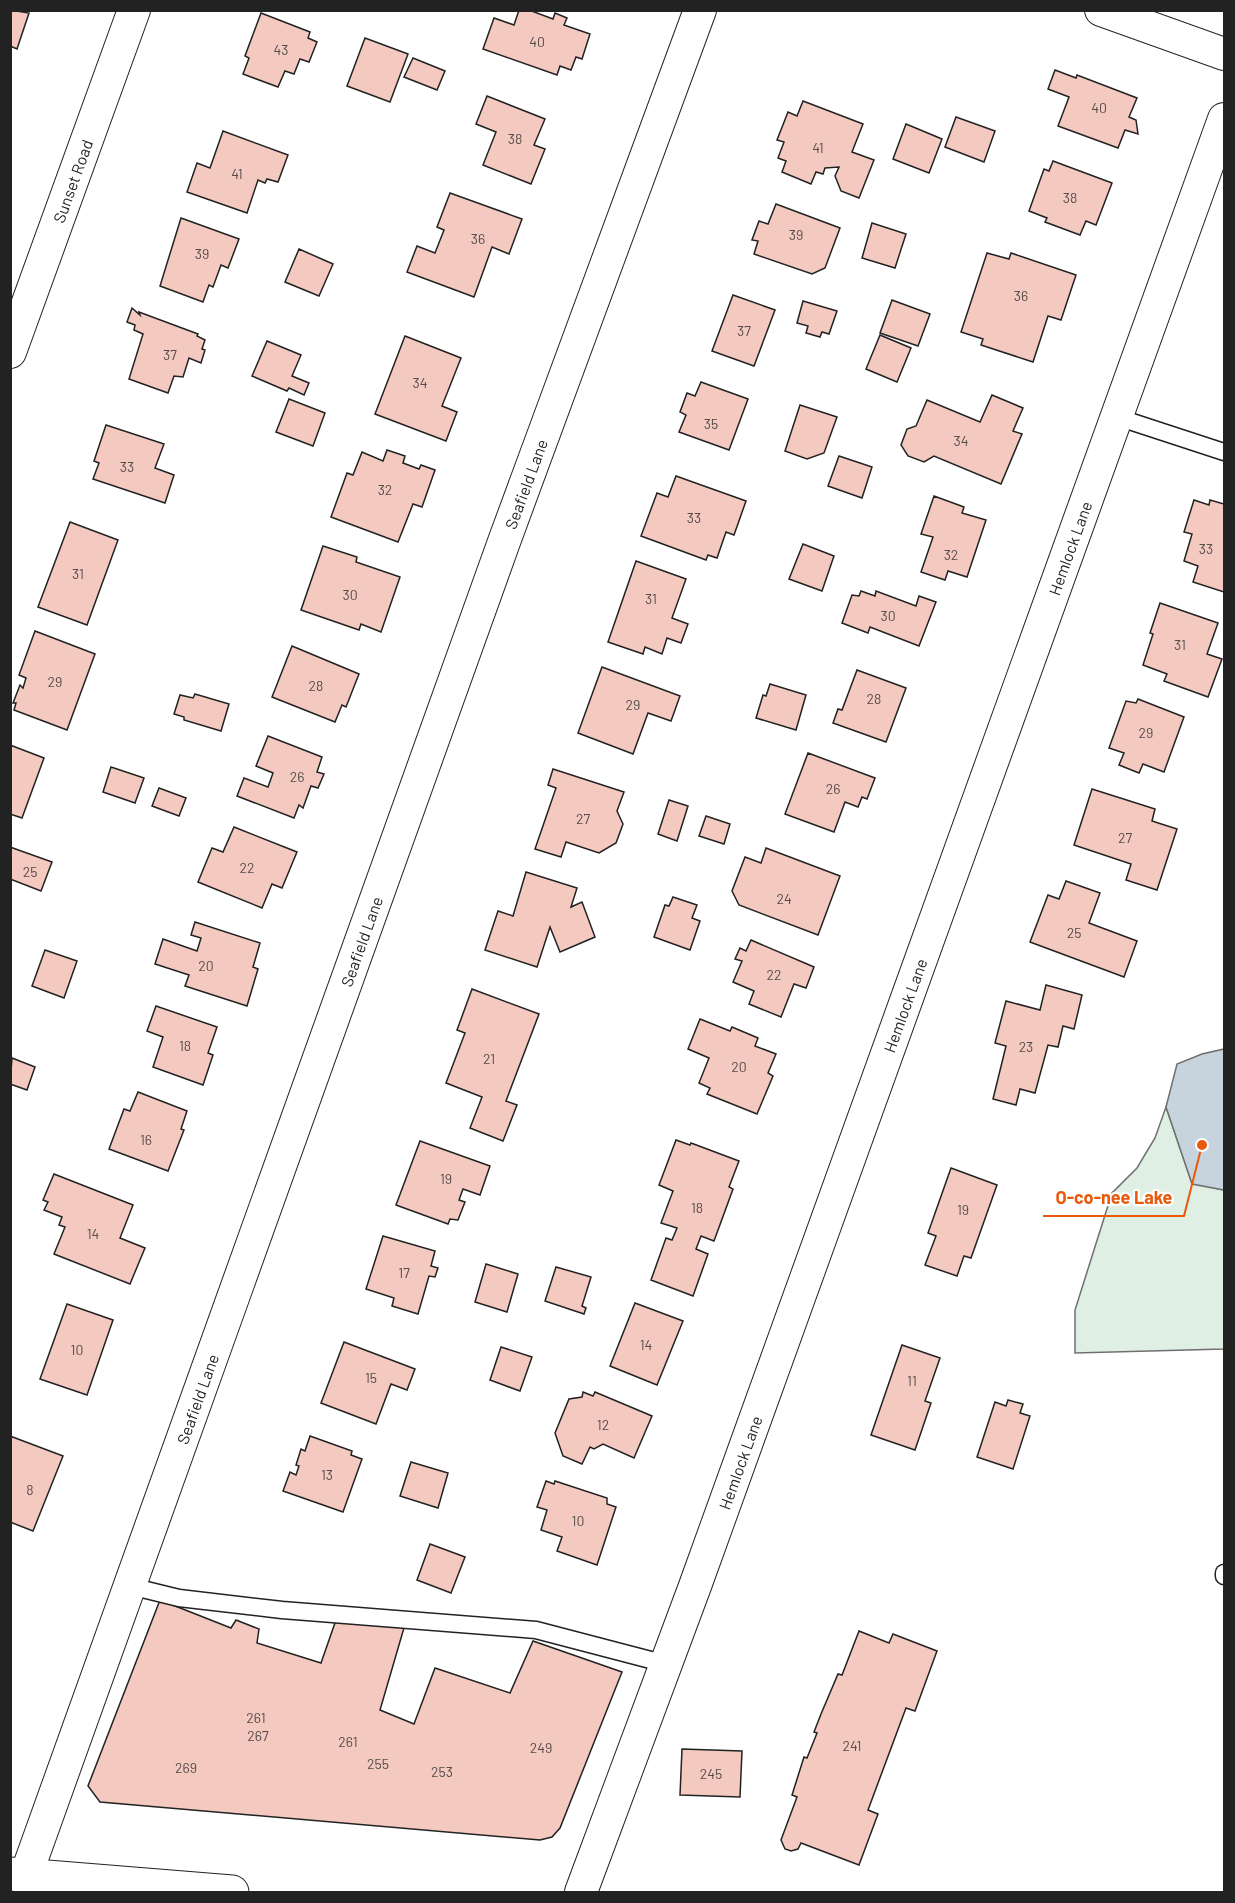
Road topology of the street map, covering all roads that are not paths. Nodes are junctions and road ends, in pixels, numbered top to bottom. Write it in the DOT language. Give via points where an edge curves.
graph roads {
  1 [pos="134,10"];
  2 [pos="700,10"];
  3 [pos="1101,10"];
  4 [pos="1224,54"];
  5 [pos="1224,119"];
  6 [pos="10,352"];
  7 [pos="1117,417"];
  8 [pos="1224,452"];
  9 [pos="130,1586"];
  10 [pos="666,1665"];
  11 [pos="18,1874"];
  12 [pos="232,1893"];
  13 [pos="581,1893"];
  1 -- 6 [label="street, Sunset Road"];
  2 -- 9 [label="street, Seafield Lane" via="505,539"];
  3 -- 4 [label="street"];
  5 -- 7 [label="street, Hemlock Lane"];
  7 -- 8 [label="lane"];
  7 -- 10 [label="street, Hemlock Lane"];
  9 -- 10 [label="lane" via="179,1598 282,1610 536,1630"];
  9 -- 11 [label="street, Seafield Lane"];
  10 -- 13 [label="street, Hemlock Lane"];
  11 -- 12 [label="main road"];
}
